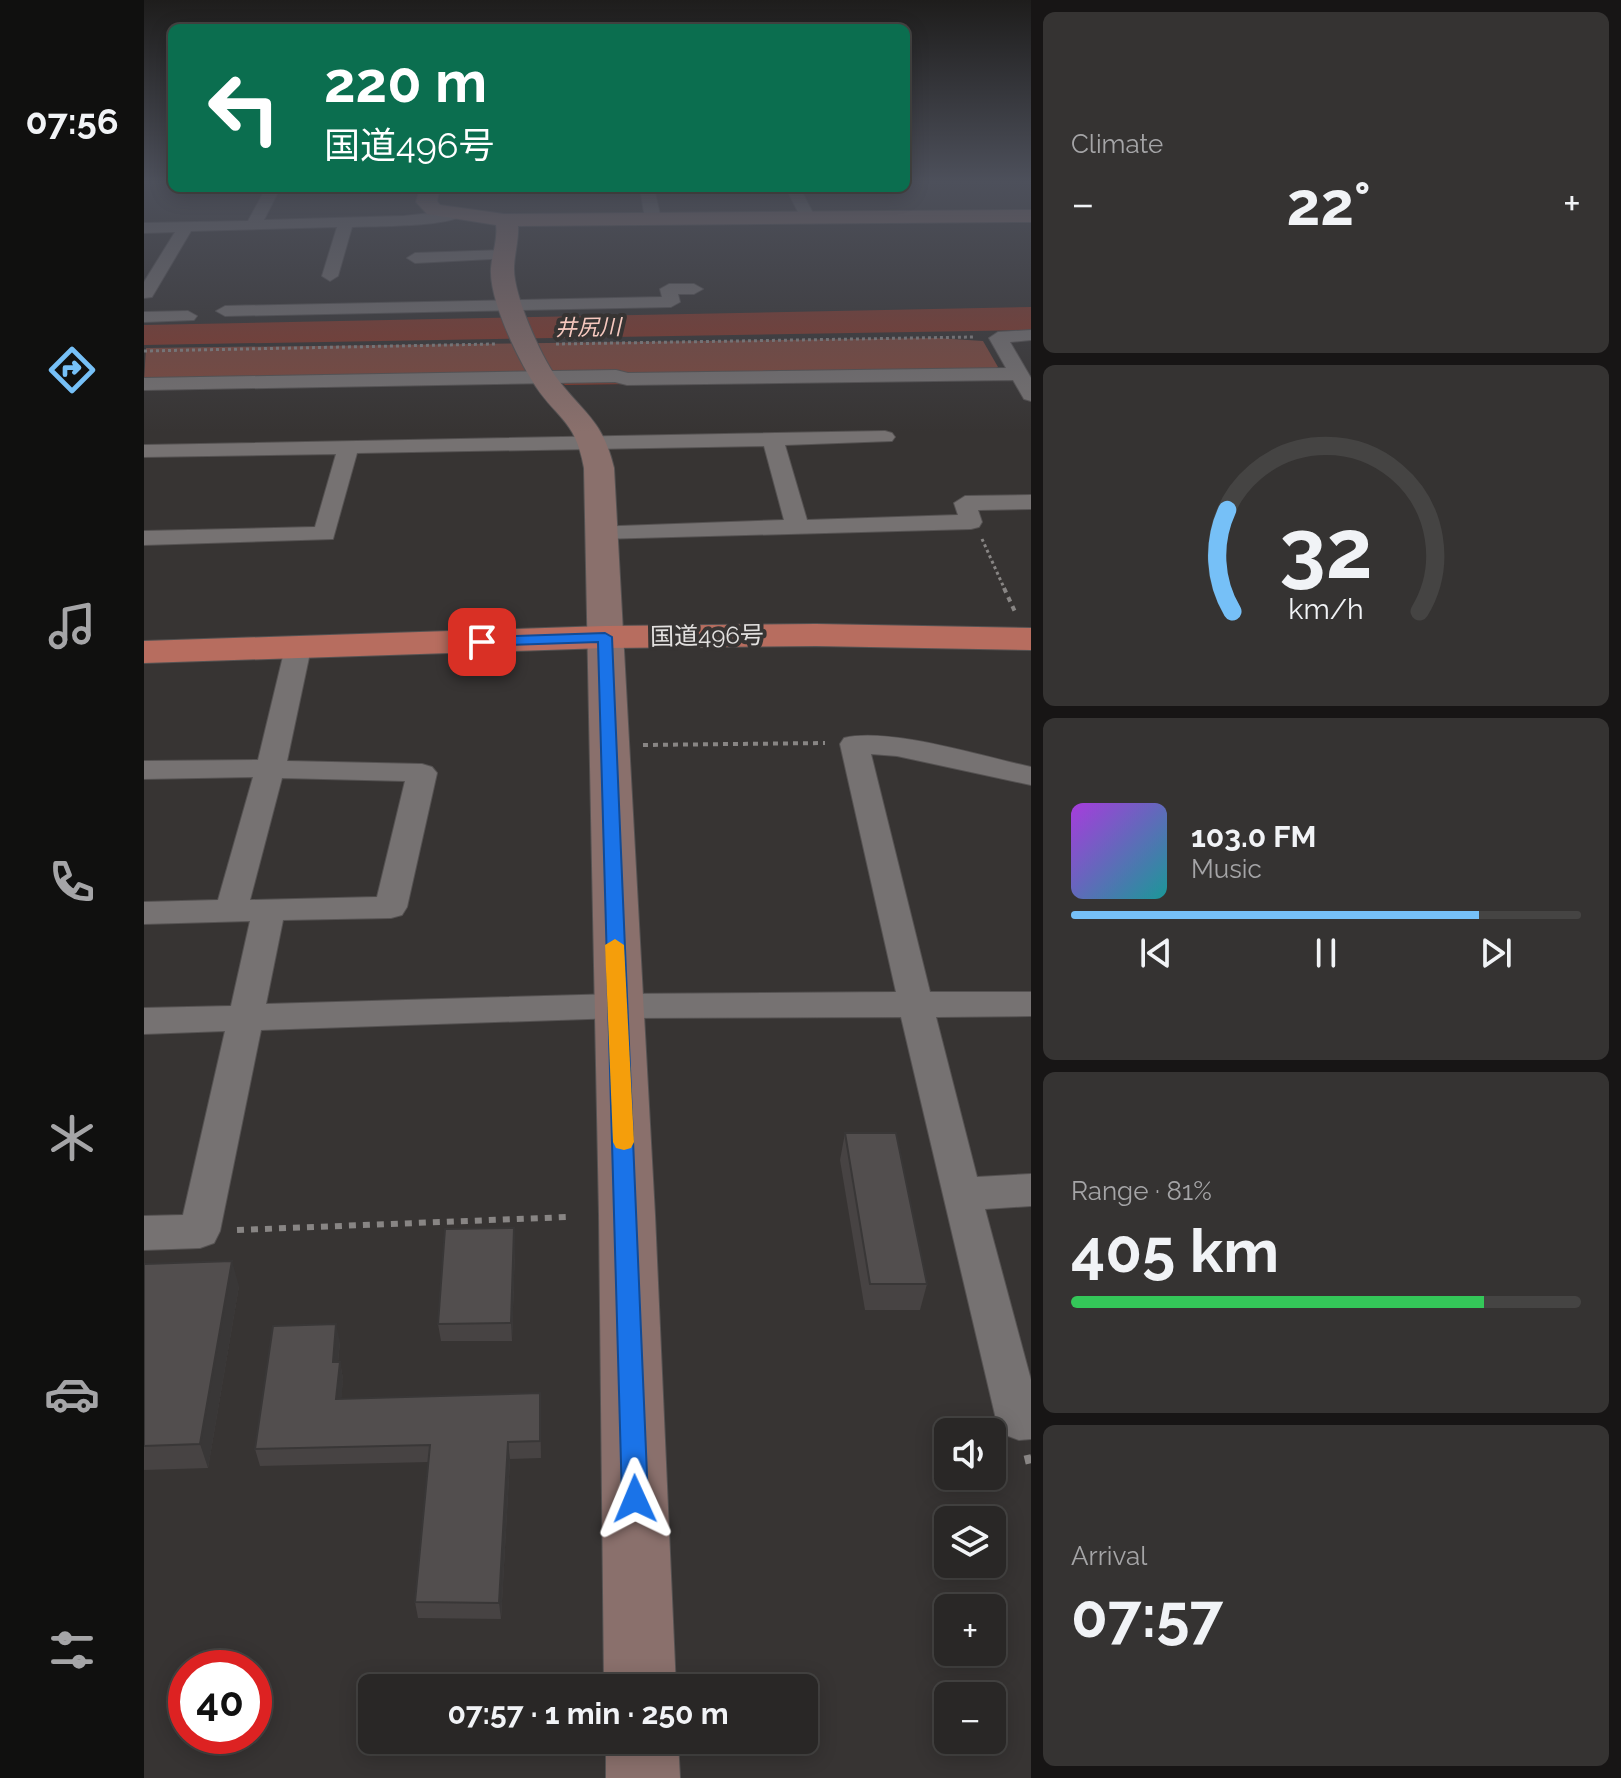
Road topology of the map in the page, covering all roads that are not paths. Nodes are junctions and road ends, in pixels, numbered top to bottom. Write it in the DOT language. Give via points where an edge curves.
graph roads {
  1 [pos="162,266"];
  2 [pos="333,266"];
  3 [pos="503,266"];
  4 [pos="330,276"];
  5 [pos="694,289"];
  6 [pos="146,293"];
  7 [pos="225,311"];
  8 [pos="188,316"];
  9 [pos="144,317"];
  10 [pos="1031,335"];
  11 [pos="523,338"];
  12 [pos="1019,374"];
  13 [pos="144,384"];
  14 [pos="1031,395"];
  15 [pos="885,437"];
  16 [pos="773,439"];
  17 [pos="594,443"];
  18 [pos="348,447"];
  19 [pos="144,451"];
  20 [pos="1031,502"];
  21 [pos="797,525"];
  22 [pos="600,532"];
  23 [pos="144,538"];
  24 [pos="605,637"];
  25 [pos="1029,639"];
  26 [pos="298,648"];
  27 [pos="144,652"];
  28 [pos="144,770"];
  29 [pos="270,770"];
  30 [pos="1031,776"];
  31 [pos="231,910"];
  32 [pos="268,912"];
  33 [pos="144,913"];
  34 [pos="1031,1004"];
  35 [pos="915,1005"];
  36 [pos="617,1006"];
  37 [pos="248,1018"];
  38 [pos="144,1021"];
  39 [pos="1031,1190"];
  40 [pos="961,1194"];
  41 [pos="144,1233"];
  42 [pos="1031,1418"];
  43 [pos="640,1674"];
  44 [pos="642,1754"];
  45 [pos="643,1778"];
  1 -- 6 [label="street"];
  2 -- 4 [label="street"];
  3 -- 11 [label="street"];
  5 -- 11 [label="street" via="669,289 671,302"];
  7 -- 11 [label="street"];
  8 -- 9 [label="street"];
  10 -- 12 [label="street" via="998,338"];
  11 -- 12 [label="street"];
  11 -- 13 [label="street"];
  11 -- 17 [label="street"];
  12 -- 14 [label="street"];
  15 -- 16 [label="street"];
  16 -- 17 [label="street"];
  16 -- 21 [label="street"];
  17 -- 18 [label="street"];
  17 -- 22 [label="street"];
  18 -- 19 [label="street"];
  18 -- 23 [label="street" via="325,534"];
  20 -- 21 [label="street" via="965,503 971,522"];
  21 -- 22 [label="street"];
  22 -- 24 [label="street"];
  24 -- 25 [label="highway, 国道496号"];
  24 -- 26 [label="highway, 国道496号"];
  24 -- 36 [label="street"];
  26 -- 27 [label="highway, 国道496号"];
  26 -- 29 [label="street"];
  28 -- 29 [label="street"];
  29 -- 31 [label="street"];
  29 -- 32 [label="street" via="422,773 391,907"];
  30 -- 35 [label="street" via="897,747 854,744"];
  31 -- 32 [label="street"];
  31 -- 33 [label="street"];
  32 -- 37 [label="street"];
  34 -- 35 [label="street"];
  35 -- 36 [label="street"];
  35 -- 40 [label="street"];
  36 -- 37 [label="street"];
  36 -- 43 [label="street"];
  37 -- 38 [label="street"];
  37 -- 41 [label="street" via="200,1231"];
  39 -- 40 [label="street"];
  40 -- 42 [label="street" via="1019,1419"];
  44 -- 45 [label="street"];
}
